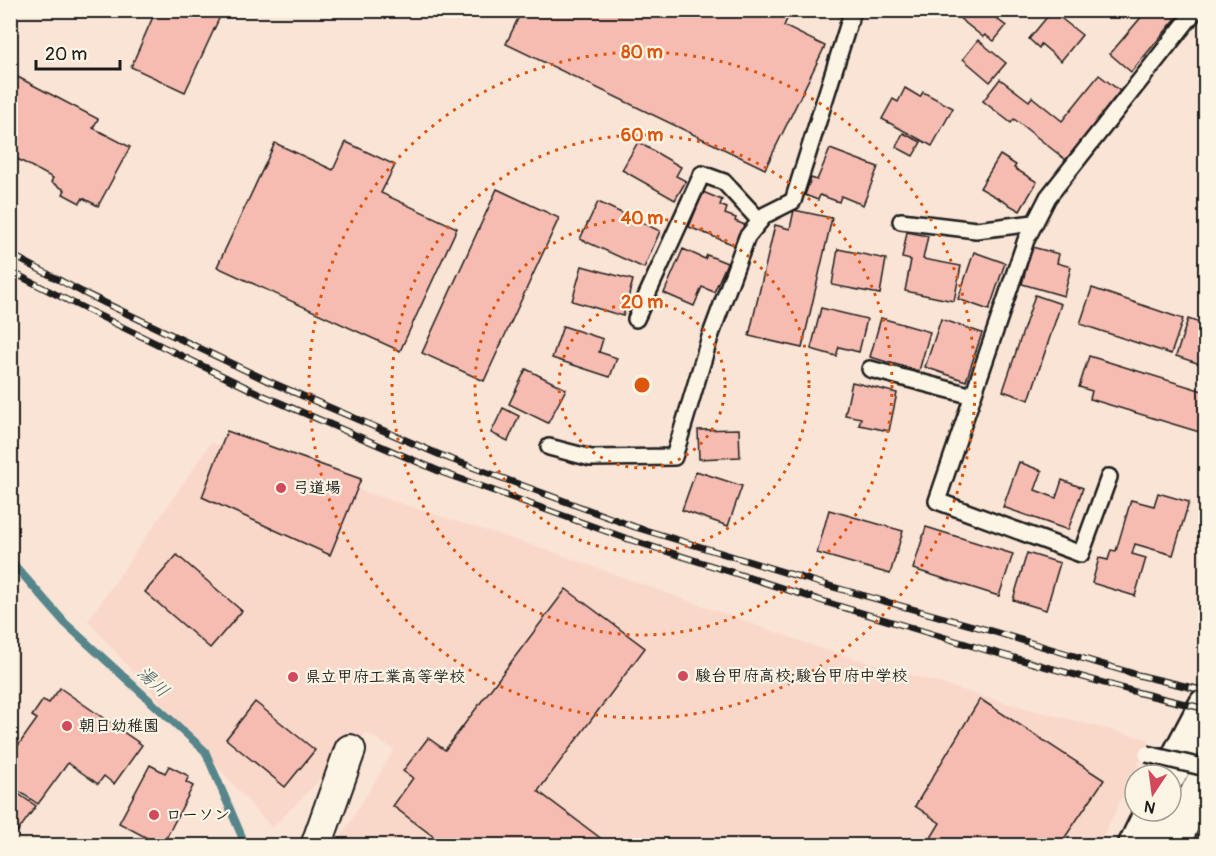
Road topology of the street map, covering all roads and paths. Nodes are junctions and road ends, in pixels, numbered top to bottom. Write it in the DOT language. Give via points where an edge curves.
graph roads {
  1 [pos="852,10"];
  2 [pos="1194,11"];
  3 [pos="1206,15"];
  4 [pos="760,221"];
  5 [pos="901,222"];
  6 [pos="1035,224"];
  7 [pos="636,319"];
  8 [pos="870,369"];
  9 [pos="973,396"];
  10 [pos="549,447"];
  11 [pos="1109,477"];
  12 [pos="1206,705"];
  13 [pos="350,750"];
  14 [pos="1159,763"];
  15 [pos="1183,766"];
  16 [pos="1206,768"];
  17 [pos="1206,776"];
  18 [pos="1146,823"];
  19 [pos="316,846"];
  20 [pos="1135,846"];
  21 [pos="1171,846"];
  1 -- 4 [label="lane" via="793,201 765,214"];
  2 -- 3 [label="lane"];
  2 -- 6 [label="lane" via="1048,197"];
  4 -- 7 [label="lane" via="724,182 702,174"];
  4 -- 10 [label="lane" via="747,237 710,337 674,457 591,458"];
  5 -- 6 [label="lane" via="976,230"];
  6 -- 9 [label="lane" via="1026,240"];
  8 -- 9 [label="lane"];
  9 -- 11 [label="lane" via="937,501 1081,554"];
  12 -- 14 [label="main road"];
  13 -- 19 [label="street"];
  15 -- 16 [label="lane, bridge"];
  17 -- 21 [label="main road"];
  18 -- 20 [label="main road"];
}
